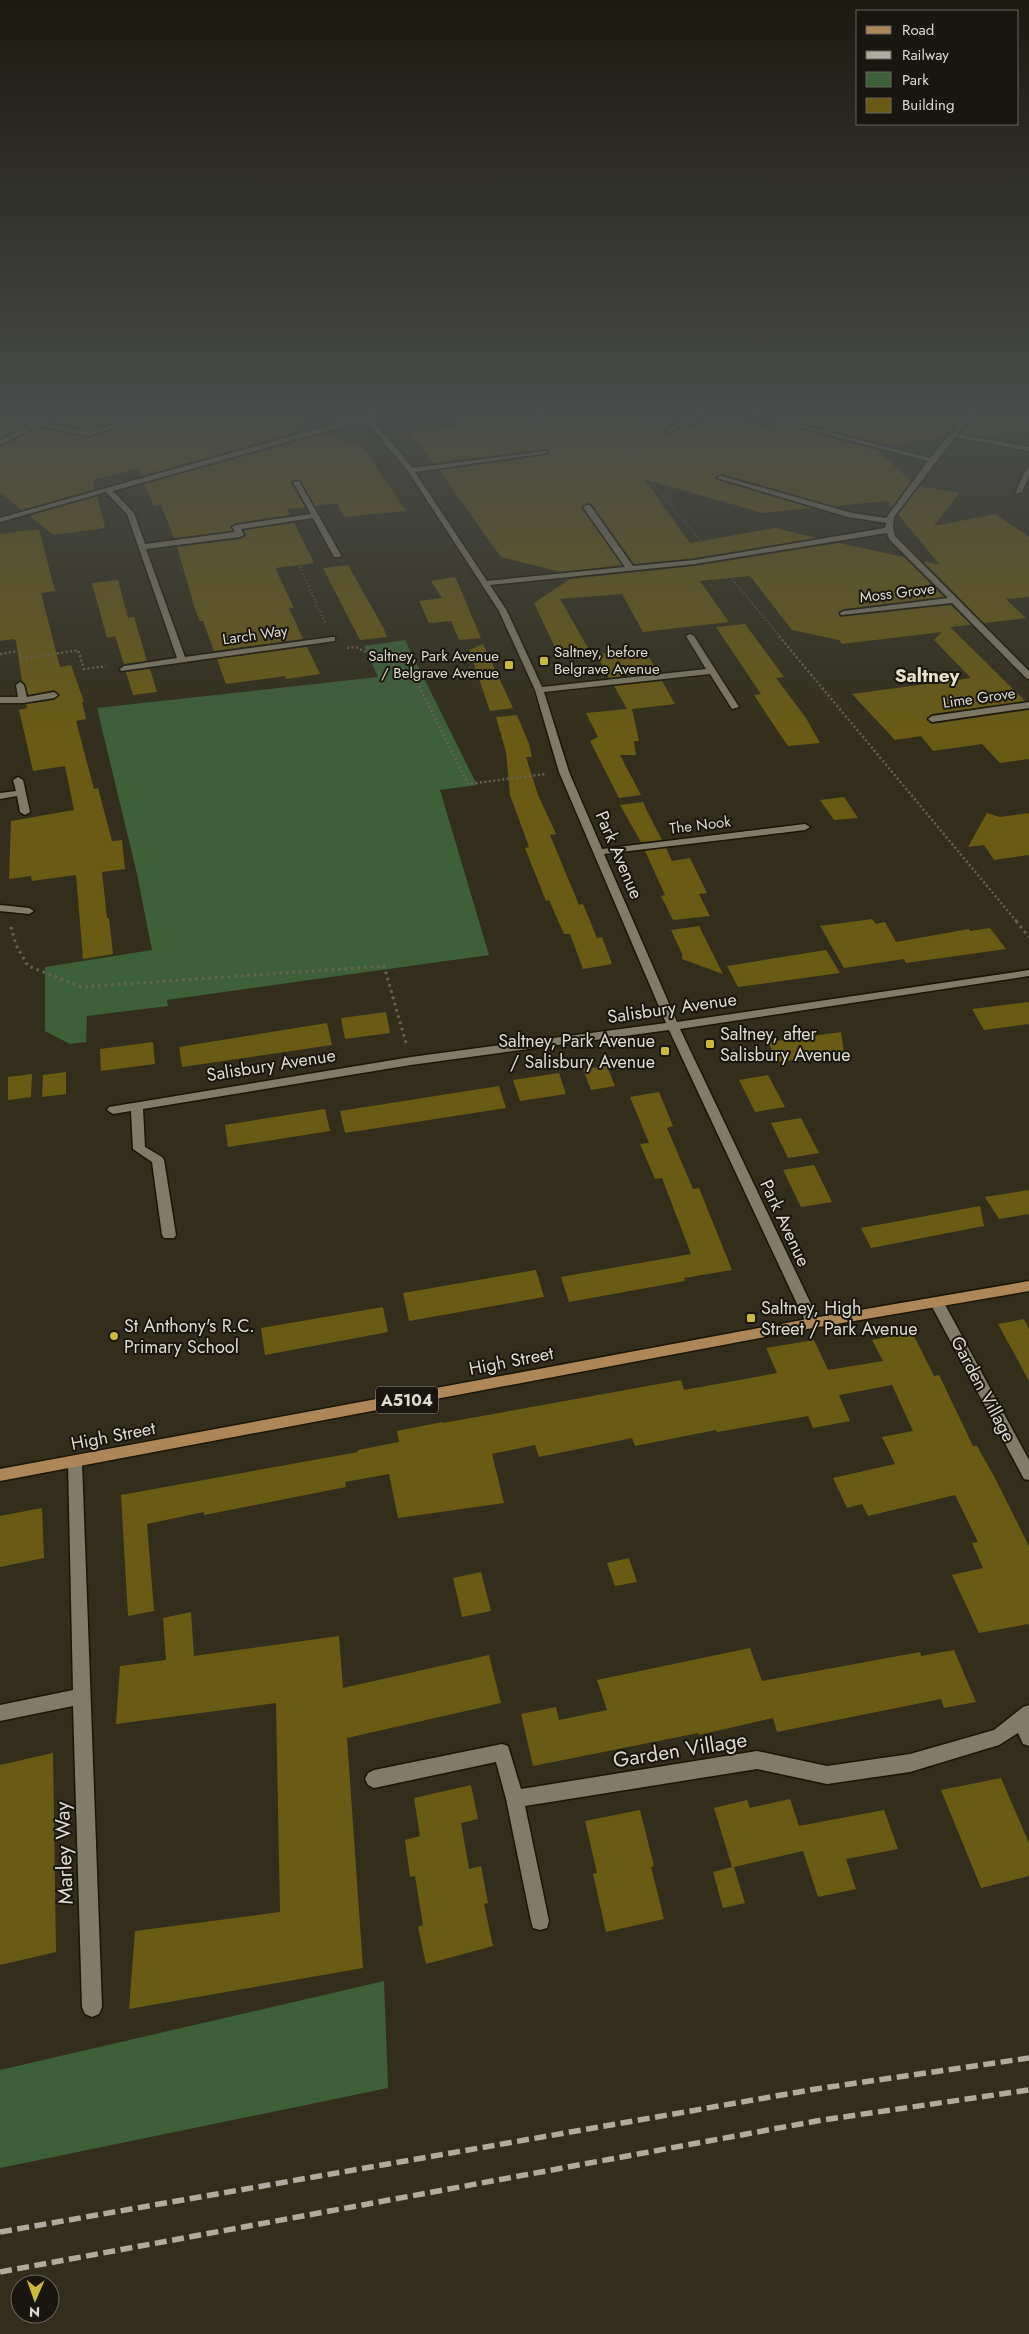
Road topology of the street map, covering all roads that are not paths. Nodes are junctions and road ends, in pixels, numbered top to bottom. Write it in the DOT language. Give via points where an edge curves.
graph roads {
  1 [pos="133,522"];
  2 [pos="290,522"];
  3 [pos="318,522"];
  4 [pos="445,522"];
  5 [pos="598,522"];
  6 [pos="876,522"];
  7 [pos="889,522"];
  8 [pos="889,525"];
  9 [pos="141,547"];
  10 [pos="337,555"];
  11 [pos="631,569"];
  12 [pos="486,584"];
  13 [pos="953,600"];
  14 [pos="844,613"];
  15 [pos="690,636"];
  16 [pos="332,639"];
  17 [pos="182,660"];
  18 [pos="124,669"];
  19 [pos="712,671"];
  20 [pos="1029,676"];
  21 [pos="20,685"];
  22 [pos="539,690"];
  23 [pos="54,695"];
  24 [pos="0,700"];
  25 [pos="23,700"];
  26 [pos="1029,706"];
  27 [pos="735,707"];
  28 [pos="932,719"];
  29 [pos="18,780"];
  30 [pos="20,792"];
  31 [pos="0,796"];
  32 [pos="24,812"];
  33 [pos="805,827"];
  34 [pos="598,852"];
  35 [pos="0,908"];
  36 [pos="29,911"];
  37 [pos="1029,973"];
  38 [pos="673,1026"];
  39 [pos="137,1106"];
  40 [pos="114,1110"];
  41 [pos="169,1235"];
  42 [pos="1029,1286"];
  43 [pos="937,1303"];
  44 [pos="813,1324"];
  45 [pos="75,1462"];
  46 [pos="1029,1474"];
  47 [pos="0,1475"];
  48 [pos="81,1696"];
  49 [pos="0,1713"];
  50 [pos="1025,1716"];
  51 [pos="1029,1738"];
  52 [pos="374,1779"];
  53 [pos="515,1799"];
  54 [pos="540,1921"];
  55 [pos="92,2007"];
  1 -- 9 [label="street"];
  2 -- 9 [label="street" via="240,534"];
  3 -- 10 [label="street"];
  4 -- 12 [label="street, Park Avenue"];
  5 -- 11 [label="street"];
  6 -- 8 [label="street"];
  7 -- 8 [label="street"];
  8 -- 11 [label="street" via="715,559"];
  8 -- 13 [label="street" via="892,537"];
  9 -- 17 [label="street"];
  11 -- 12 [label="street"];
  12 -- 22 [label="street, Park Avenue" via="503,611"];
  13 -- 14 [label="street, Moss Grove"];
  13 -- 20 [label="street"];
  15 -- 19 [label="street"];
  16 -- 17 [label="street, Larch Way"];
  17 -- 18 [label="street, Larch Way"];
  19 -- 22 [label="street"];
  19 -- 27 [label="street"];
  21 -- 25 [label="street"];
  22 -- 34 [label="street, Park Avenue" via="564,772"];
  23 -- 25 [label="street"];
  24 -- 25 [label="street"];
  26 -- 28 [label="street, Lime Grove"];
  29 -- 30 [label="street"];
  30 -- 31 [label="street"];
  30 -- 32 [label="street"];
  33 -- 34 [label="street, The Nook"];
  34 -- 38 [label="street, Park Avenue"];
  35 -- 36 [label="street"];
  37 -- 38 [label="street, Salisbury Avenue"];
  38 -- 39 [label="street, Salisbury Avenue" via="411,1061"];
  38 -- 44 [label="street, Park Avenue"];
  39 -- 40 [label="street, Salisbury Avenue"];
  39 -- 41 [label="street" via="139,1150 158,1160"];
  42 -- 43 [label="main road, High Street / A5104"];
  43 -- 44 [label="main road, High Street / A5104"];
  43 -- 46 [label="street, Garden Village"];
  44 -- 45 [label="main road, High Street / A5104"];
  45 -- 47 [label="main road, High Street / A5104"];
  45 -- 48 [label="street, Marley Way"];
  48 -- 49 [label="street"];
  48 -- 55 [label="street, Marley Way"];
  50 -- 51 [label="street, Garden Village"];
  50 -- 53 [label="street, Garden Village" via="999,1737 910,1763 827,1775 757,1760"];
  52 -- 53 [label="street" via="502,1752"];
  53 -- 54 [label="street"];
}
